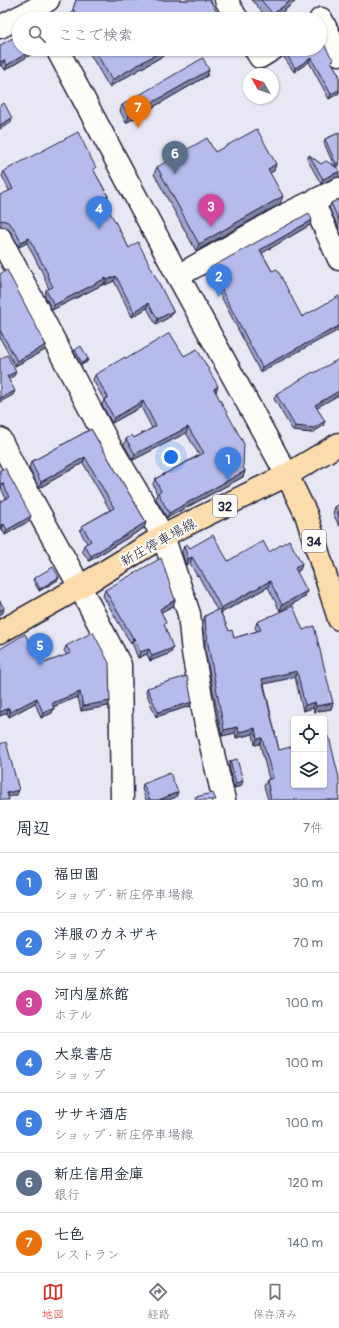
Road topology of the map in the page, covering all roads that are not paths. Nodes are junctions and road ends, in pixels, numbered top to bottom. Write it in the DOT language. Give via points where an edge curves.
graph roads {
  1 [pos="226,0"];
  2 [pos="38,7"];
  3 [pos="28,12"];
  4 [pos="234,12"];
  5 [pos="12,21"];
  6 [pos="0,27"];
  7 [pos="327,31"];
  8 [pos="339,54"];
  9 [pos="60,56"];
  10 [pos="339,189"];
  11 [pos="313,202"];
  12 [pos="0,238"];
  13 [pos="339,259"];
  14 [pos="178,276"];
  15 [pos="0,439"];
  16 [pos="339,444"];
  17 [pos="287,475"];
  18 [pos="163,536"];
  19 [pos="80,587"];
  20 [pos="338,613"];
  21 [pos="0,632"];
  22 [pos="122,800"];
  23 [pos="224,800"];
  1 -- 4 [label="street"];
  2 -- 3 [label="street"];
  5 -- 6 [label="street"];
  7 -- 8 [label="street"];
  9 -- 14 [label="street"];
  10 -- 11 [label="street"];
  11 -- 13 [label="street"];
  11 -- 14 [label="street"];
  12 -- 18 [label="street" via="107,441"];
  14 -- 17 [label="street"];
  15 -- 19 [label="street"];
  16 -- 17 [label="main road, 新庄停車場線 / 32"];
  17 -- 18 [label="main road, 新庄停車場線 / 32"];
  17 -- 20 [label="main road, 34" via="306,514"];
  18 -- 19 [label="main road, 新庄停車場線 / 32"];
  18 -- 23 [label="street" via="189,614 205,720"];
  19 -- 21 [label="main road, 新庄停車場線 / 32"];
  19 -- 22 [label="street" via="120,665"];
}
